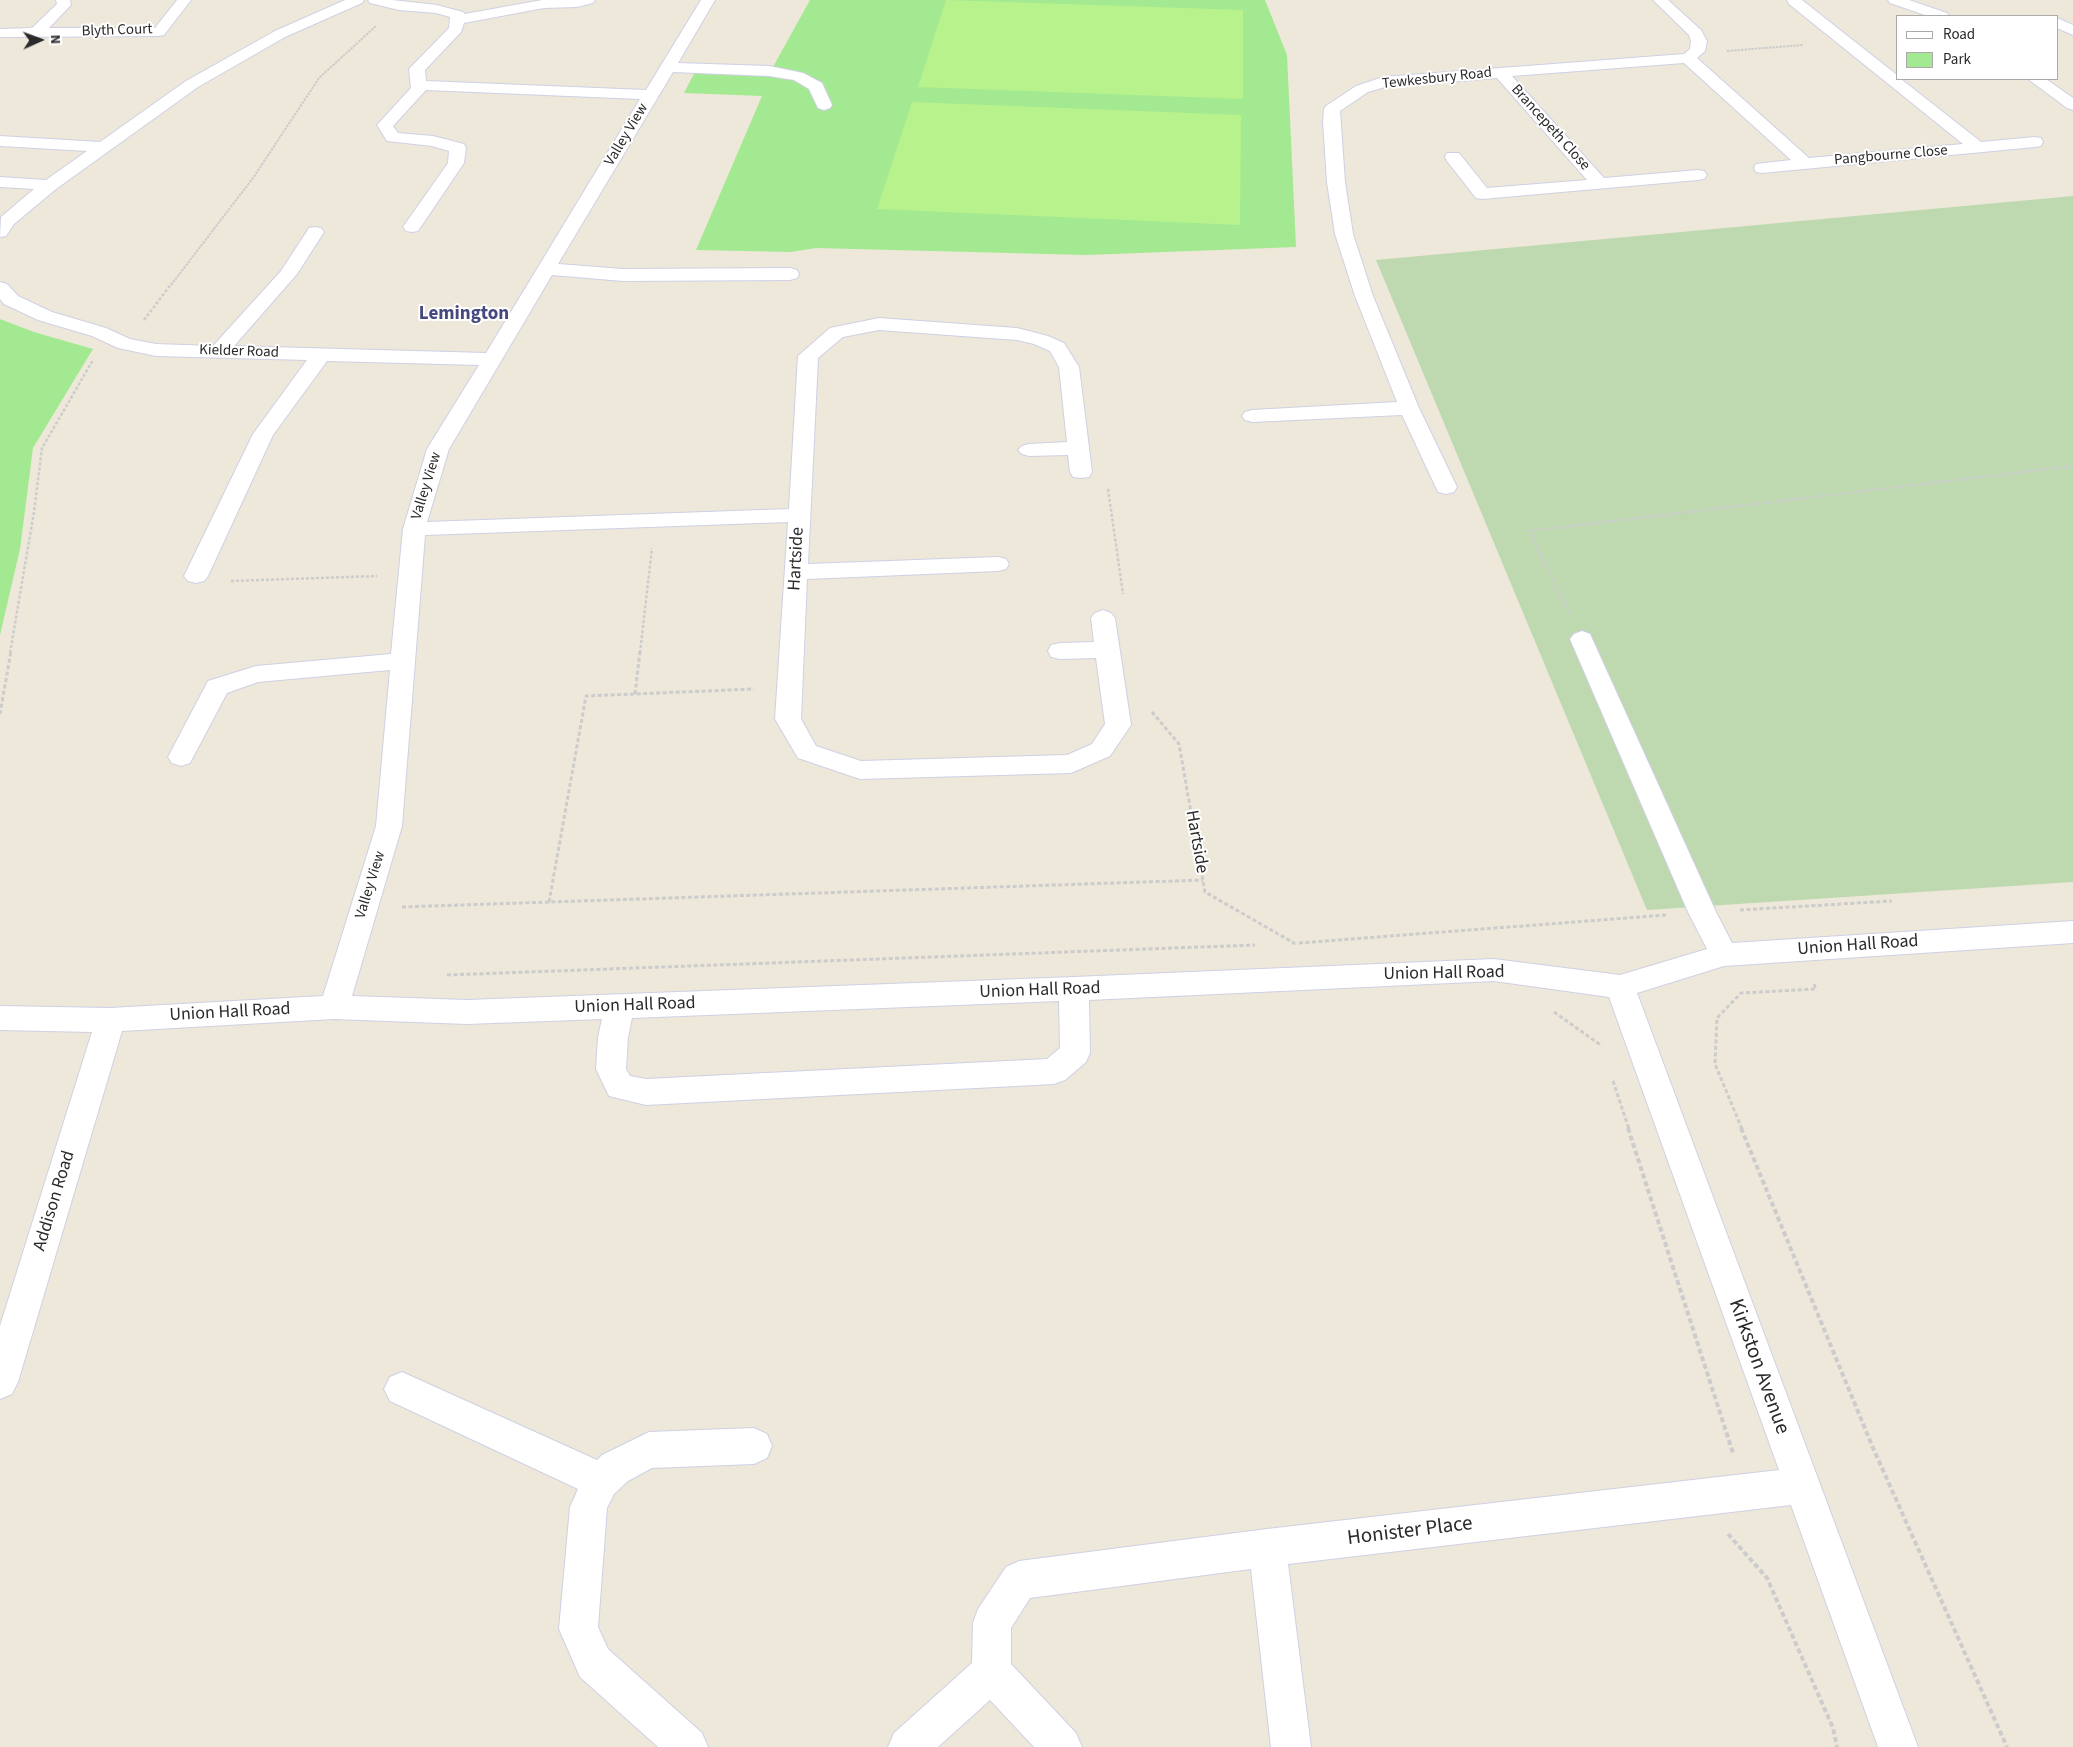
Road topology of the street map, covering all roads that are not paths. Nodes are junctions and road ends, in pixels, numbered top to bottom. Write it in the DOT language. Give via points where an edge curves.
graph roads {
  1 [pos="63,0"];
  2 [pos="184,0"];
  3 [pos="357,0"];
  4 [pos="374,0"];
  5 [pos="588,0"];
  6 [pos="708,0"];
  7 [pos="1660,0"];
  8 [pos="1895,0"];
  9 [pos="1794,2"];
  10 [pos="1939,15"];
  11 [pos="457,20"];
  12 [pos="2058,23"];
  13 [pos="2073,31"];
  14 [pos="0,33"];
  15 [pos="36,33"];
  16 [pos="1693,54"];
  17 [pos="668,67"];
  18 [pos="1500,72"];
  19 [pos="2037,80"];
  20 [pos="418,85"];
  21 [pos="651,94"];
  22 [pos="824,105"];
  23 [pos="2073,105"];
  24 [pos="0,141"];
  25 [pos="2035,142"];
  26 [pos="102,146"];
  27 [pos="1978,148"];
  28 [pos="1453,157"];
  29 [pos="1805,164"];
  30 [pos="1762,168"];
  31 [pos="1698,175"];
  32 [pos="0,182"];
  33 [pos="1600,184"];
  34 [pos="50,185"];
  35 [pos="2,225"];
  36 [pos="412,227"];
  37 [pos="316,232"];
  38 [pos="546,269"];
  39 [pos="790,274"];
  40 [pos="4,298"];
  41 [pos="219,351"];
  42 [pos="322,354"];
  43 [pos="492,359"];
  44 [pos="1409,408"];
  45 [pos="1252,416"];
  46 [pos="1078,448"];
  47 [pos="1029,450"];
  48 [pos="1081,472"];
  49 [pos="1446,487"];
  50 [pos="799,515"];
  51 [pos="414,529"];
  52 [pos="998,564"];
  53 [pos="796,572"];
  54 [pos="196,576"];
  55 [pos="1103,618"];
  56 [pos="1582,639"];
  57 [pos="1107,650"];
  58 [pos="1060,651"];
  59 [pos="403,661"];
  60 [pos="181,757"];
  61 [pos="2073,932"];
  62 [pos="1724,955"];
  63 [pos="1620,987"];
  64 [pos="1074,989"];
  65 [pos="619,1006"];
  66 [pos="334,1007"];
  67 [pos="0,1018"];
  68 [pos="110,1020"];
  69 [pos="0,1382"];
  70 [pos="402,1388"];
  71 [pos="754,1446"];
  72 [pos="601,1481"];
  73 [pos="1802,1486"];
  74 [pos="1267,1548"];
  75 [pos="991,1672"];
  76 [pos="688,1747"];
  77 [pos="908,1747"];
  78 [pos="1062,1747"];
  79 [pos="1291,1747"];
  80 [pos="1898,1747"];
  1 -- 15 [label="street" via="64,6"];
  2 -- 15 [label="street, Blyth Court" via="159,32"];
  3 -- 26 [label="street" via="280,34 192,84"];
  4 -- 11 [label="street" via="437,9 458,15"];
  5 -- 11 [label="street" via="544,4"];
  6 -- 17 [label="street, Valley View"];
  7 -- 16 [label="street" via="1696,33 1699,41"];
  8 -- 10 [label="street"];
  9 -- 27 [label="street, Pangbourne Close"];
  11 -- 20 [label="street" via="456,29 417,69"];
  12 -- 13 [label="street"];
  14 -- 15 [label="street"];
  16 -- 18 [label="street, Tewkesbury Road"];
  16 -- 29 [label="street"];
  17 -- 21 [label="street, Valley View"];
  17 -- 22 [label="street" via="769,71 798,76 816,86"];
  18 -- 33 [label="street, Brancepeth Close"];
  18 -- 44 [label="street, Tewkesbury Road" via="1383,82 1362,89 1332,108 1336,182 1344,234 1364,296"];
  19 -- 23 [label="street"];
  20 -- 21 [label="street"];
  20 -- 36 [label="street" via="419,89 385,125 389,132 394,138 433,141 458,148 456,163"];
  21 -- 38 [label="street, Valley View"];
  24 -- 26 [label="street"];
  25 -- 27 [label="street, Pangbourne Close"];
  26 -- 34 [label="street"];
  27 -- 29 [label="street, Pangbourne Close"];
  28 -- 33 [label="street, Brancepeth Close" via="1482,194"];
  29 -- 30 [label="street, Pangbourne Close"];
  31 -- 33 [label="street, Brancepeth Close"];
  32 -- 34 [label="street"];
  34 -- 35 [label="street"];
  37 -- 41 [label="street" via="288,274"];
  38 -- 39 [label="street" via="623,275"];
  38 -- 43 [label="street, Valley View"];
  40 -- 41 [label="street, Kielder Road" via="125,344 156,350"];
  41 -- 42 [label="street, Kielder Road"];
  42 -- 43 [label="street, Kielder Road"];
  42 -- 54 [label="street" via="263,434"];
  43 -- 51 [label="street, Valley View" via="438,449"];
  44 -- 45 [label="street"];
  44 -- 49 [label="street, Tewkesbury Road"];
  46 -- 47 [label="street"];
  46 -- 48 [label="street, Hartside"];
  46 -- 50 [label="street, Hartside" via="1069,367 1057,347 1017,334 879,324 837,332 808,356"];
  50 -- 51 [label="street"];
  50 -- 53 [label="street, Hartside"];
  51 -- 59 [label="street, Valley View"];
  52 -- 53 [label="street"];
  53 -- 57 [label="street, Hartside" via="788,719 807,752 860,770 1071,764 1101,750 1118,725"];
  55 -- 57 [label="street, Hartside"];
  56 -- 62 [label="street"];
  57 -- 58 [label="street"];
  59 -- 60 [label="street" via="256,674 217,687"];
  59 -- 66 [label="street, Valley View" via="389,826"];
  61 -- 62 [label="street, Union Hall Road"];
  62 -- 63 [label="street, Union Hall Road"];
  63 -- 64 [label="street, Union Hall Road" via="1494,970"];
  63 -- 73 [label="street, Kirkston Avenue"];
  64 -- 65 [label="street, Union Hall Road"];
  64 -- 65 [label="street" via="1076,1053 1054,1071 646,1092 620,1086 611,1069"];
  65 -- 66 [label="street, Union Hall Road" via="467,1012"];
  66 -- 68 [label="street, Union Hall Road"];
  67 -- 68 [label="street, Union Hall Road"];
  68 -- 69 [label="street, Addison Road"];
  70 -- 72 [label="street"];
  71 -- 72 [label="street" via="648,1450 615,1468"];
  72 -- 76 [label="street" via="588,1507 578,1629 594,1663"];
  73 -- 74 [label="street, Honister Place"];
  73 -- 80 [label="street, Kirkston Avenue"];
  74 -- 75 [label="street, Honister Place" via="1019,1580 992,1623"];
  74 -- 79 [label="street"];
  75 -- 77 [label="street"];
  75 -- 78 [label="street"];
}
